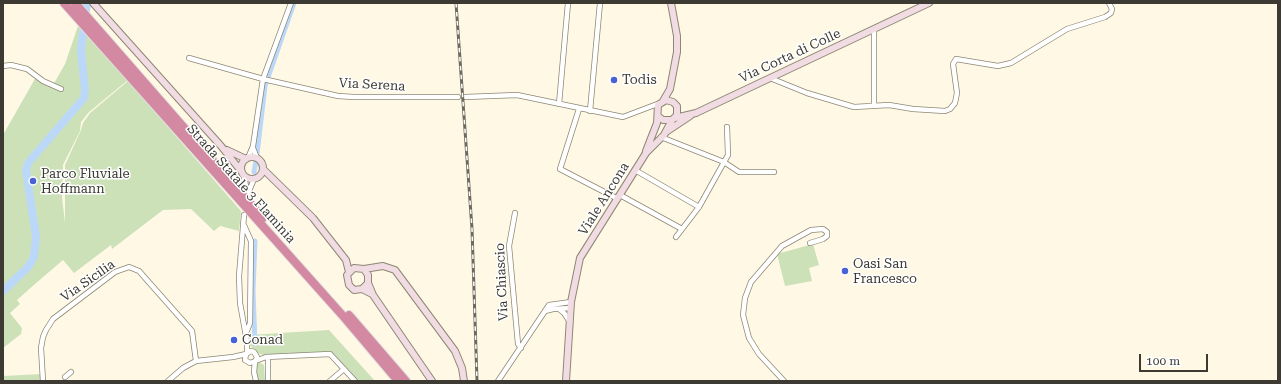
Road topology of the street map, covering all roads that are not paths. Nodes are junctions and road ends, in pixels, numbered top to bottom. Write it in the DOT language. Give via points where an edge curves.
graph roads {
  1 [pos="64,3"];
  2 [pos="75,3"];
  3 [pos="93,3"];
  4 [pos="291,3"];
  5 [pos="568,3"];
  6 [pos="600,3"];
  7 [pos="671,3"];
  8 [pos="929,3"];
  9 [pos="1109,3"];
  10 [pos="874,29"];
  11 [pos="189,58"];
  12 [pos="3,66"];
  13 [pos="770,78"];
  14 [pos="263,79"];
  15 [pos="61,89"];
  16 [pos="670,89"];
  17 [pos="458,97"];
  18 [pos="465,97"];
  19 [pos="661,102"];
  20 [pos="673,102"];
  21 [pos="559,104"];
  22 [pos="874,105"];
  23 [pos="645,108"];
  24 [pos="677,108"];
  25 [pos="579,109"];
  26 [pos="590,111"];
  27 [pos="698,111"];
  28 [pos="658,114"];
  29 [pos="673,119"];
  30 [pos="727,127"];
  31 [pos="652,137"];
  32 [pos="661,138"];
  33 [pos="221,146"];
  34 [pos="253,146"];
  35 [pos="646,153"];
  36 [pos="247,158"];
  37 [pos="257,158"];
  38 [pos="724,162"];
  39 [pos="263,169"];
  40 [pos="635,170"];
  41 [pos="774,172"];
  42 [pos="243,174"];
  43 [pos="255,179"];
  44 [pos="278,183"];
  45 [pos="619,197"];
  46 [pos="699,207"];
  47 [pos="515,214"];
  48 [pos="244,215"];
  49 [pos="243,223"];
  50 [pos="682,229"];
  51 [pos="676,237"];
  52 [pos="810,244"];
  53 [pos="346,260"];
  54 [pos="375,268"];
  55 [pos="360,269"];
  56 [pos="349,272"];
  57 [pos="368,281"];
  58 [pos="362,289"];
  59 [pos="373,295"];
  60 [pos="571,305"];
  61 [pos="559,309"];
  62 [pos="545,311"];
  63 [pos="570,322"];
  64 [pos="246,333"];
  65 [pos="247,342"];
  66 [pos="521,348"];
  67 [pos="254,352"];
  68 [pos="246,353"];
  69 [pos="267,357"];
  70 [pos="233,358"];
  71 [pos="196,361"];
  72 [pos="255,361"];
  73 [pos="247,362"];
  74 [pos="344,369"];
  75 [pos="71,372"];
  76 [pos="254,372"];
  77 [pos="65,377"];
  78 [pos="43,381"];
  79 [pos="168,381"];
  80 [pos="256,381"];
  81 [pos="268,381"];
  82 [pos="330,381"];
  83 [pos="355,381"];
  84 [pos="398,381"];
  85 [pos="406,381"];
  86 [pos="432,381"];
  87 [pos="464,381"];
  88 [pos="498,381"];
  89 [pos="566,381"];
  90 [pos="784,381"];
  1 -- 84 [label="highway, Strada Statale 3 Flaminia"];
  2 -- 85 [label="highway, Strada Statale 3 Flaminia"];
  3 -- 33 [label="main road"];
  4 -- 14 [label="street"];
  5 -- 21 [label="street"];
  6 -- 26 [label="street"];
  7 -- 16 [label="main road" via="678,43"];
  8 -- 10 [label="main road, Via Corta di Colle"];
  9 -- 22 [label="street" via="1111,14 1067,29 1011,63 998,66 956,59 952,64 956,98 950,109 945,111"];
  10 -- 13 [label="main road, Via Corta di Colle"];
  10 -- 22 [label="street"];
  11 -- 14 [label="street, Via Serena"];
  12 -- 15 [label="street" via="27,69 43,81"];
  13 -- 22 [label="street" via="807,93 854,107"];
  13 -- 27 [label="main road, Via Corta di Colle"];
  14 -- 17 [label="street, Via Serena" via="354,97"];
  14 -- 34 [label="street"];
  16 -- 19 [label="main road"];
  16 -- 20 [label="main road"];
  18 -- 21 [label="street" via="517,95"];
  19 -- 20 [label="main road"];
  19 -- 23 [label="street"];
  19 -- 28 [label="main road"];
  20 -- 24 [label="main road"];
  21 -- 25 [label="street"];
  23 -- 26 [label="street" via="623,117"];
  23 -- 28 [label="street"];
  24 -- 27 [label="main road, Via Corta di Colle"];
  24 -- 29 [label="main road"];
  25 -- 26 [label="street"];
  25 -- 45 [label="street" via="560,169"];
  27 -- 29 [label="main road, Via Corta di Colle"];
  27 -- 32 [label="main road, Viale Ancona"];
  28 -- 29 [label="main road" via="662,120"];
  28 -- 31 [label="main road, Viale Ancona"];
  29 -- 32 [label="main road, Viale Ancona"];
  30 -- 38 [label="street" via="728,155"];
  31 -- 32 [label="main road" via="654,140"];
  31 -- 35 [label="main road, Viale Ancona"];
  32 -- 35 [label="main road, Viale Ancona"];
  32 -- 38 [label="street"];
  33 -- 36 [label="main road"];
  33 -- 42 [label="main road"];
  34 -- 36 [label="street"];
  34 -- 37 [label="street"];
  35 -- 40 [label="main road, Viale Ancona"];
  36 -- 37 [label="main road"];
  36 -- 42 [label="main road" via="242,164"];
  37 -- 39 [label="main road" via="262,162"];
  38 -- 41 [label="street" via="739,172"];
  38 -- 46 [label="street"];
  39 -- 43 [label="main road"];
  39 -- 44 [label="main road"];
  40 -- 45 [label="main road, Viale Ancona"];
  40 -- 46 [label="street"];
  42 -- 43 [label="main road"];
  42 -- 43 [label="street" via="248,195"];
  43 -- 44 [label="main road" via="264,178"];
  44 -- 53 [label="main road" via="313,218"];
  45 -- 50 [label="street"];
  45 -- 60 [label="main road, Viale Ancona" via="580,258"];
  46 -- 50 [label="street"];
  47 -- 66 [label="street, Via Chiascio" via="509,246 518,344"];
  48 -- 49 [label="street"];
  49 -- 64 [label="street" via="239,281"];
  49 -- 64 [label="street" via="251,241 250,323"];
  50 -- 51 [label="street"];
  52 -- 90 [label="street" via="823,239 827,232 823,228 811,230 782,246 751,282 745,298 743,316 749,338 759,354"];
  53 -- 55 [label="main road"];
  53 -- 56 [label="main road"];
  54 -- 55 [label="main road"];
  54 -- 57 [label="main road"];
  54 -- 87 [label="main road" via="388,266 395,270 455,351"];
  55 -- 56 [label="main road"];
  55 -- 57 [label="main road"];
  56 -- 58 [label="main road" via="346,278 348,285 354,290"];
  57 -- 58 [label="main road"];
  57 -- 59 [label="main road"];
  58 -- 59 [label="main road"];
  59 -- 86 [label="main road"];
  60 -- 61 [label="street"];
  60 -- 62 [label="street" via="549,305"];
  60 -- 63 [label="main road"];
  61 -- 62 [label="street"];
  61 -- 63 [label="street"];
  62 -- 66 [label="street"];
  63 -- 89 [label="main road"];
  64 -- 65 [label="street"];
  65 -- 67 [label="street"];
  65 -- 68 [label="street"];
  66 -- 88 [label="street"];
  67 -- 68 [label="street"];
  67 -- 69 [label="street"];
  67 -- 72 [label="street"];
  68 -- 70 [label="street"];
  68 -- 73 [label="street"];
  69 -- 72 [label="street"];
  69 -- 74 [label="street" via="330,354"];
  69 -- 81 [label="street"];
  70 -- 71 [label="street"];
  70 -- 73 [label="street"];
  71 -- 78 [label="street, Via Sicilia" via="192,331 139,271 129,267 115,272 53,319 42,343"];
  71 -- 79 [label="street"];
  72 -- 73 [label="street"];
  72 -- 76 [label="street"];
  73 -- 76 [label="street"];
  74 -- 82 [label="street"];
  74 -- 83 [label="street"];
  75 -- 77 [label="street"];
  76 -- 80 [label="street"];
}
